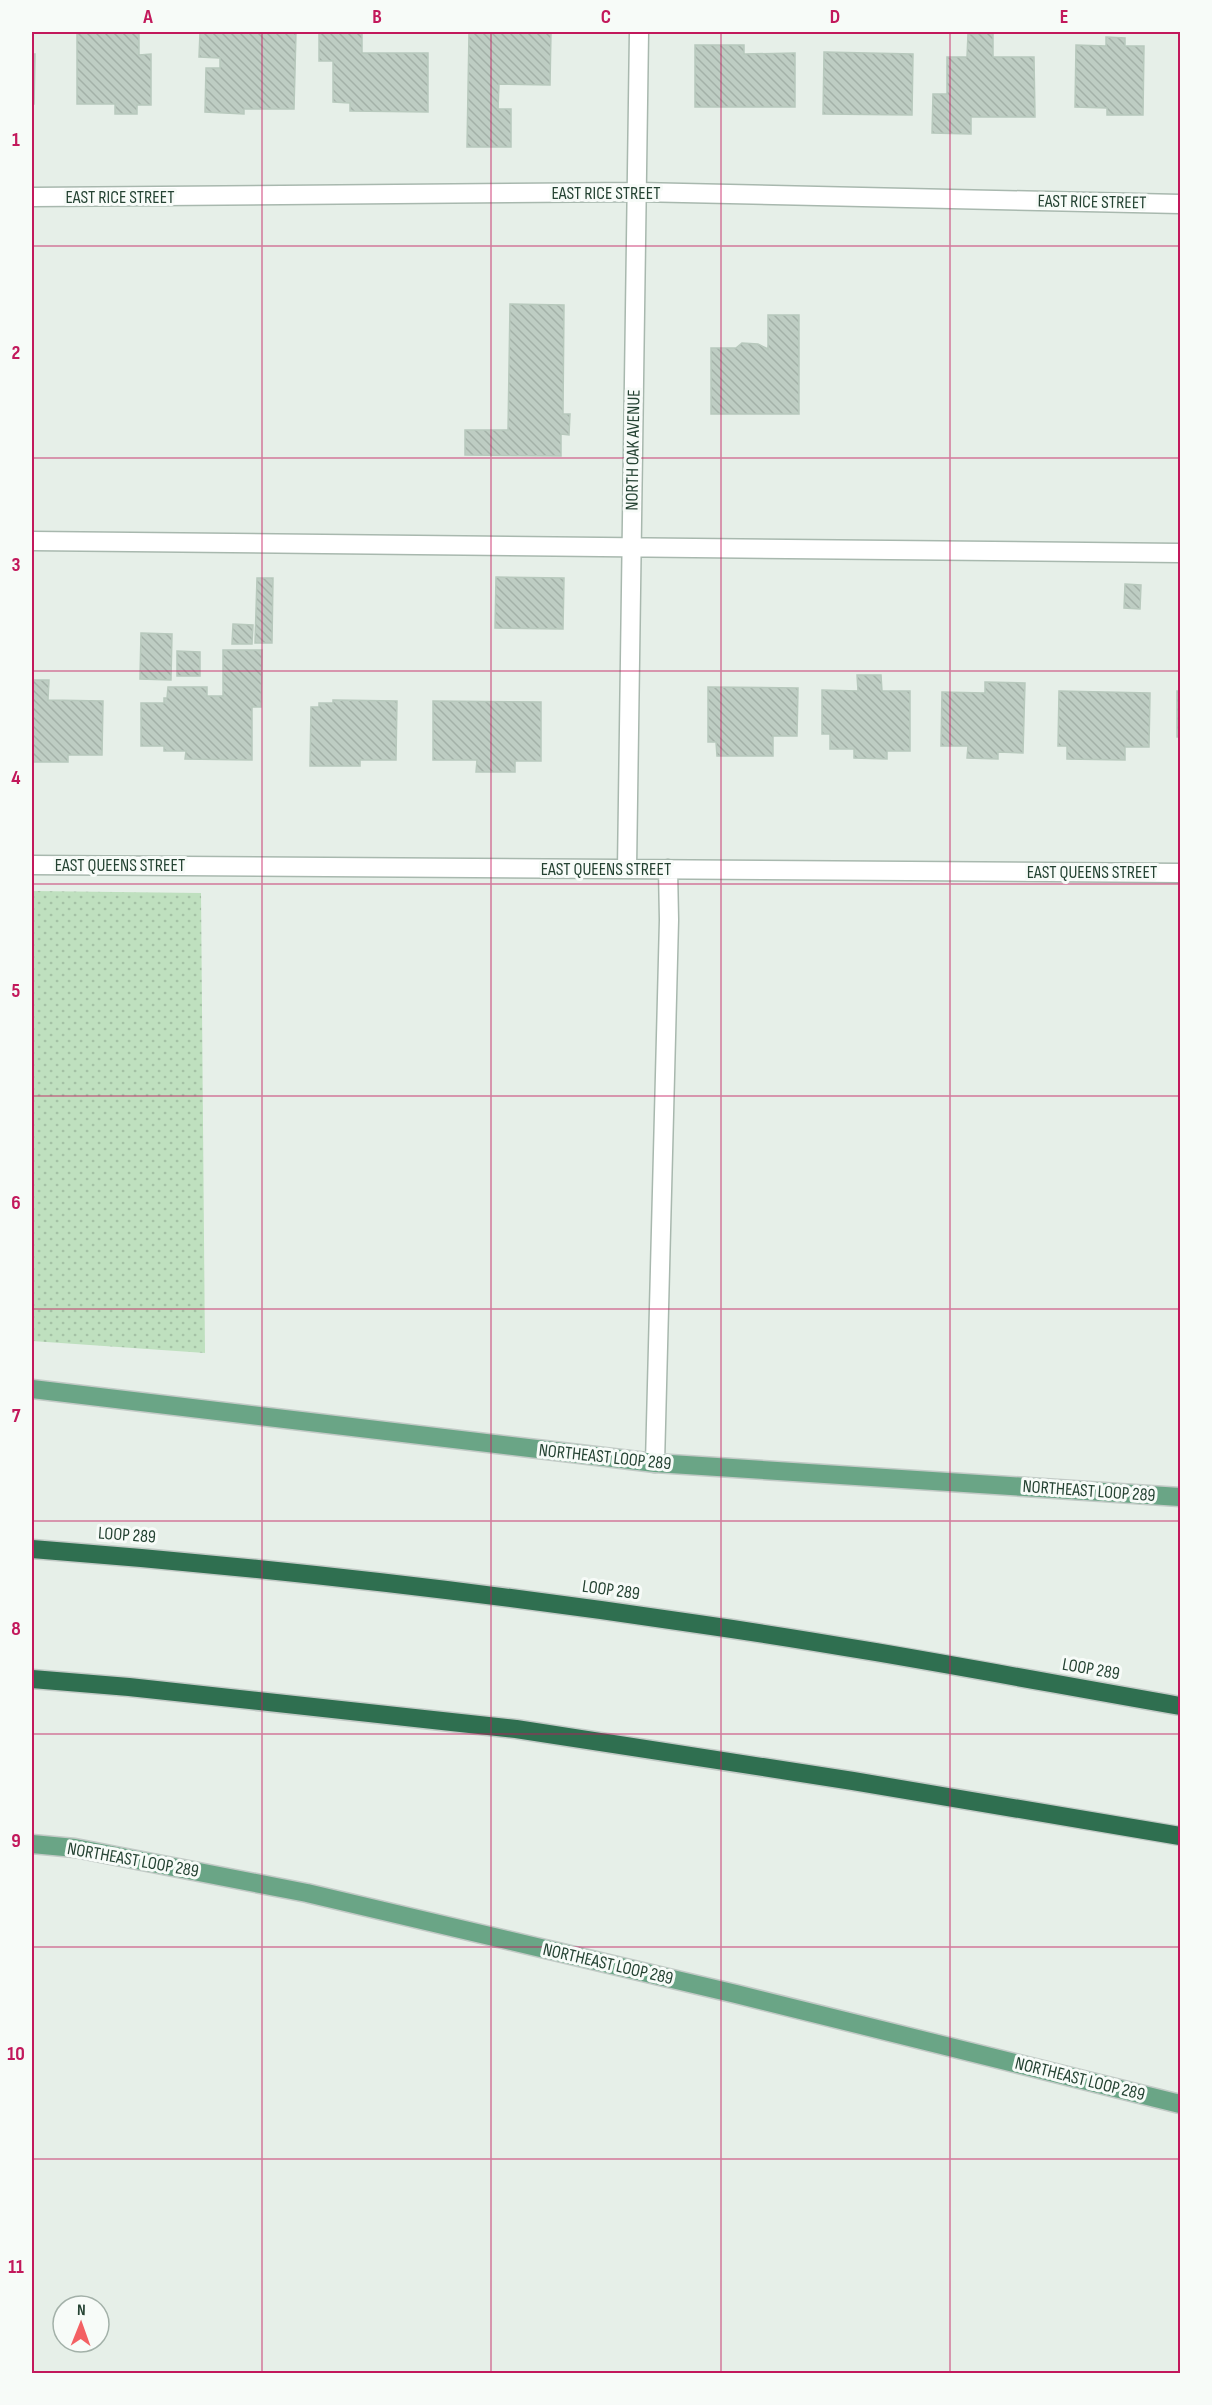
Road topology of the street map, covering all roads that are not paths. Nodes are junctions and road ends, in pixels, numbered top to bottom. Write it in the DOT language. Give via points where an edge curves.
graph roads {
  1 [pos="639,32"];
  2 [pos="637,192"];
  3 [pos="32,197"];
  4 [pos="1180,204"];
  5 [pos="32,541"];
  6 [pos="631,548"];
  7 [pos="1180,553"];
  8 [pos="32,864"];
  9 [pos="627,869"];
  10 [pos="668,869"];
  11 [pos="1180,873"];
  12 [pos="32,1389"];
  13 [pos="655,1463"];
  14 [pos="1180,1497"];
  15 [pos="32,1549"];
  16 [pos="32,1679"];
  17 [pos="1180,1706"];
  18 [pos="1180,1836"];
  19 [pos="32,1844"];
  20 [pos="1180,2104"];
  1 -- 2 [label="street, NORTH OAK AVENUE"];
  2 -- 3 [label="street, EAST RICE STREET"];
  2 -- 4 [label="street, EAST RICE STREET"];
  2 -- 6 [label="street, NORTH OAK AVENUE"];
  5 -- 6 [label="street"];
  6 -- 7 [label="street"];
  6 -- 9 [label="street, NORTH OAK AVENUE"];
  8 -- 9 [label="street, EAST QUEENS STREET"];
  9 -- 10 [label="street, EAST QUEENS STREET"];
  10 -- 11 [label="street, EAST QUEENS STREET"];
  10 -- 13 [label="street"];
  12 -- 13 [label="main road, NORTHEAST LOOP 289"];
  13 -- 14 [label="main road, NORTHEAST LOOP 289"];
  15 -- 17 [label="highway, LOOP 289" via="196,1562 553,1603 702,1624"];
  16 -- 18 [label="highway" via="516,1729"];
  19 -- 20 [label="main road, NORTHEAST LOOP 289" via="75,1848 307,1893"];
}
